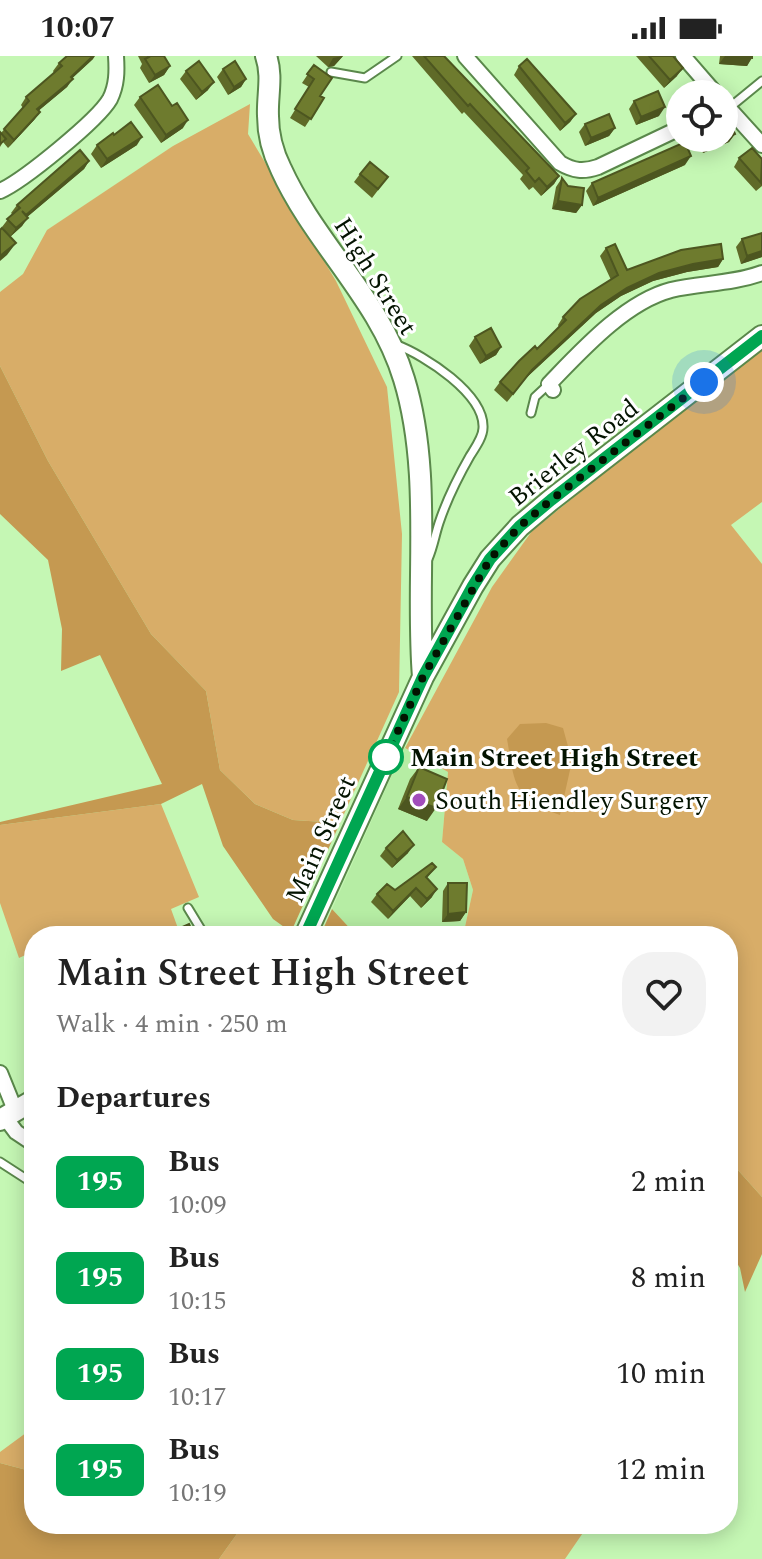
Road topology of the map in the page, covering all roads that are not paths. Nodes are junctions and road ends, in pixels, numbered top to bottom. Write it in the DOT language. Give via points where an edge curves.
graph roads {
  1 [pos="116,56"];
  2 [pos="266,56"];
  3 [pos="397,56"];
  4 [pos="683,56"];
  5 [pos="467,57"];
  6 [pos="331,72"];
  7 [pos="704,80"];
  8 [pos="762,81"];
  9 [pos="738,97"];
  10 [pos="738,118"];
  11 [pos="666,135"];
  12 [pos="762,145"];
  13 [pos="0,191"];
  14 [pos="762,273"];
  15 [pos="762,336"];
  16 [pos="391,343"];
  17 [pos="551,387"];
  18 [pos="531,413"];
  19 [pos="420,575"];
  20 [pos="423,677"];
  21 [pos="188,908"];
  22 [pos="199,926"];
  23 [pos="310,926"];
  24 [pos="0,1073"];
  25 [pos="24,1105"];
  26 [pos="6,1115"];
  27 [pos="24,1137"];
  28 [pos="0,1162"];
  29 [pos="24,1178"];
  1 -- 13 [label="street" via="116,85 100,113"];
  2 -- 16 [label="street, High Street" via="269,131 281,169"];
  3 -- 6 [label="lane" via="365,78"];
  4 -- 7 [label="street"];
  5 -- 11 [label="street" via="560,163 572,170 598,167"];
  8 -- 9 [label="lane"];
  10 -- 12 [label="street"];
  14 -- 17 [label="street" via="742,281 669,291 638,306 605,329"];
  15 -- 20 [label="street, Brierley Road" via="520,526 490,559"];
  16 -- 19 [label="street, High Street" via="405,380 416,448"];
  16 -- 19 [label="lane" via="441,369 466,392 483,427 448,498"];
  17 -- 18 [label="lane" via="535,397"];
  19 -- 20 [label="street, High Street"];
  20 -- 23 [label="street, Main Street"];
  21 -- 22 [label="lane"];
  24 -- 26 [label="street"];
  25 -- 26 [label="street"];
  26 -- 27 [label="street"];
  28 -- 29 [label="lane"];
}
